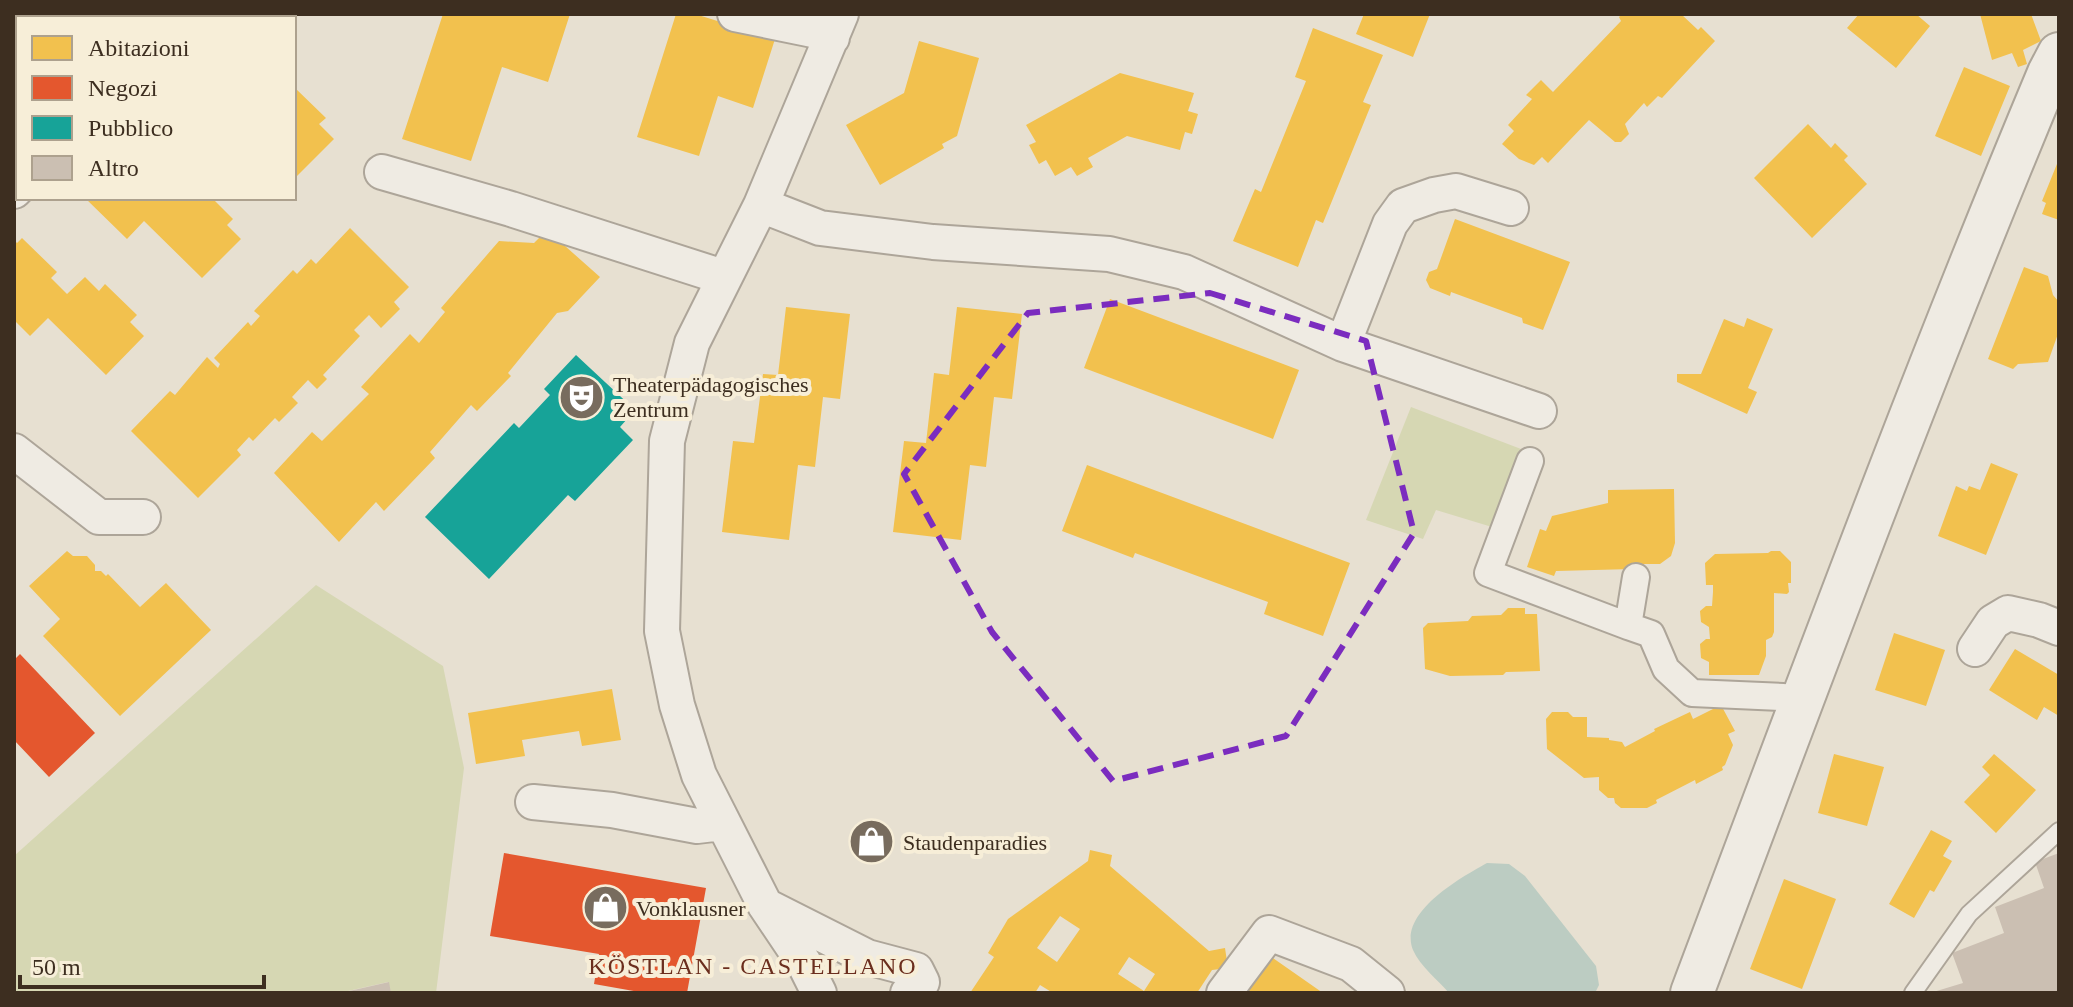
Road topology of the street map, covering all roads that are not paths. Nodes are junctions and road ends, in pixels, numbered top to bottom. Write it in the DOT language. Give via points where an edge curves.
graph roads {
  1 [pos="735,14"];
  2 [pos="836,26"];
  3 [pos="2059,54"];
  4 [pos="382,172"];
  5 [pos="761,205"];
  6 [pos="1511,208"];
  7 [pos="723,277"];
  8 [pos="1343,344"];
  9 [pos="1539,411"];
  10 [pos="14,451"];
  11 [pos="1530,461"];
  12 [pos="143,517"];
  13 [pos="1636,577"];
  14 [pos="1628,626"];
  15 [pos="2059,628"];
  16 [pos="1975,649"];
  17 [pos="1783,697"];
  18 [pos="533,802"];
  19 [pos="722,823"];
  20 [pos="2059,831"];
  21 [pos="765,905"];
  22 [pos="819,993"];
  23 [pos="908,993"];
  24 [pos="1224,993"];
  25 [pos="1387,993"];
  26 [pos="1692,993"];
  27 [pos="1913,993"];
  1 -- 2 [label="street" via="813,30"];
  2 -- 5 [label="street"];
  3 -- 26 [label="street" via="1959,296"];
  4 -- 7 [label="street"];
  5 -- 7 [label="street"];
  5 -- 8 [label="street" via="820,228 1109,254 1184,272"];
  6 -- 8 [label="street" via="1456,191 1403,206 1390,224"];
  7 -- 19 [label="street" via="692,343 667,441 662,631 691,751"];
  8 -- 9 [label="street"];
  10 -- 12 [label="street" via="99,517"];
  11 -- 14 [label="street" via="1488,573"];
  13 -- 14 [label="street"];
  14 -- 17 [label="street" via="1651,634 1666,669 1692,693"];
  15 -- 16 [label="street" via="2008,613 1993,622"];
  18 -- 19 [label="street" via="697,826"];
  19 -- 21 [label="street"];
  20 -- 27 [label="lane" via="1969,914"];
  21 -- 22 [label="street"];
  21 -- 23 [label="street" via="867,957 916,970 922,982"];
  24 -- 25 [label="street" via="1269,933 1351,964"];
}
